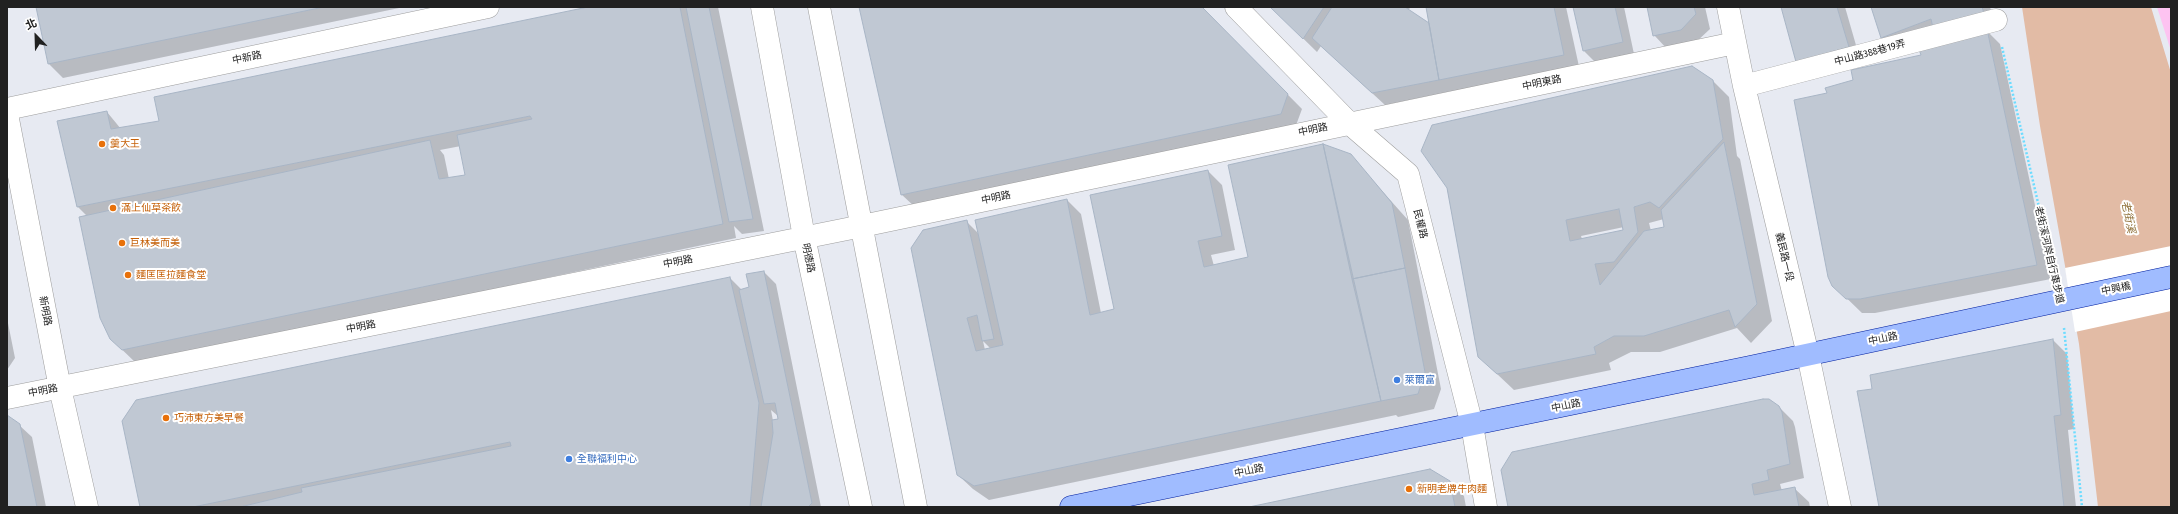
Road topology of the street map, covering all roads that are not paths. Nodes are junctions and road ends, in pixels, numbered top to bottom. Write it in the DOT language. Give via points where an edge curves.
graph roads {
  1 [pos="488,7"];
  2 [pos="762,7"];
  3 [pos="819,7"];
  4 [pos="1236,7"];
  5 [pos="1728,7"];
  6 [pos="1996,20"];
  7 [pos="1735,42"];
  8 [pos="1744,86"];
  9 [pos="7,109"];
  10 [pos="7,114"];
  11 [pos="1349,123"];
  12 [pos="862,226"];
  13 [pos="804,237"];
  14 [pos="2171,277"];
  15 [pos="2061,301"];
  16 [pos="1808,355"];
  17 [pos="60,388"];
  18 [pos="7,398"];
  19 [pos="1472,425"];
  20 [pos="87,507"];
  21 [pos="861,507"];
  22 [pos="916,507"];
  23 [pos="1071,507"];
  24 [pos="1486,507"];
  25 [pos="1840,507"];
  1 -- 9 [label="street, 中新路"];
  2 -- 13 [label="street, 明德路"];
  3 -- 12 [label="street"];
  4 -- 11 [label="street, 民權路"];
  5 -- 7 [label="street, 義民路一段"];
  6 -- 8 [label="street, 中山路388巷19弄"];
  7 -- 8 [label="street, 義民路一段"];
  7 -- 11 [label="street, 中明東路"];
  8 -- 16 [label="street, 義民路一段"];
  10 -- 17 [label="street, 新明路"];
  11 -- 12 [label="street, 中明路"];
  11 -- 19 [label="street, 民權路" via="1408,174"];
  12 -- 13 [label="street, 中明路"];
  12 -- 22 [label="street"];
  13 -- 17 [label="street, 中明路"];
  13 -- 21 [label="street, 明德路"];
  14 -- 15 [label="main road, 中興橋"];
  15 -- 16 [label="main road, 中山路"];
  16 -- 19 [label="main road, 中山路"];
  16 -- 25 [label="street, 義民路一段"];
  17 -- 18 [label="street, 中明路"];
  17 -- 20 [label="street, 新明路"];
  19 -- 23 [label="main road, 中山路"];
  19 -- 24 [label="street, 民權路"];
}
